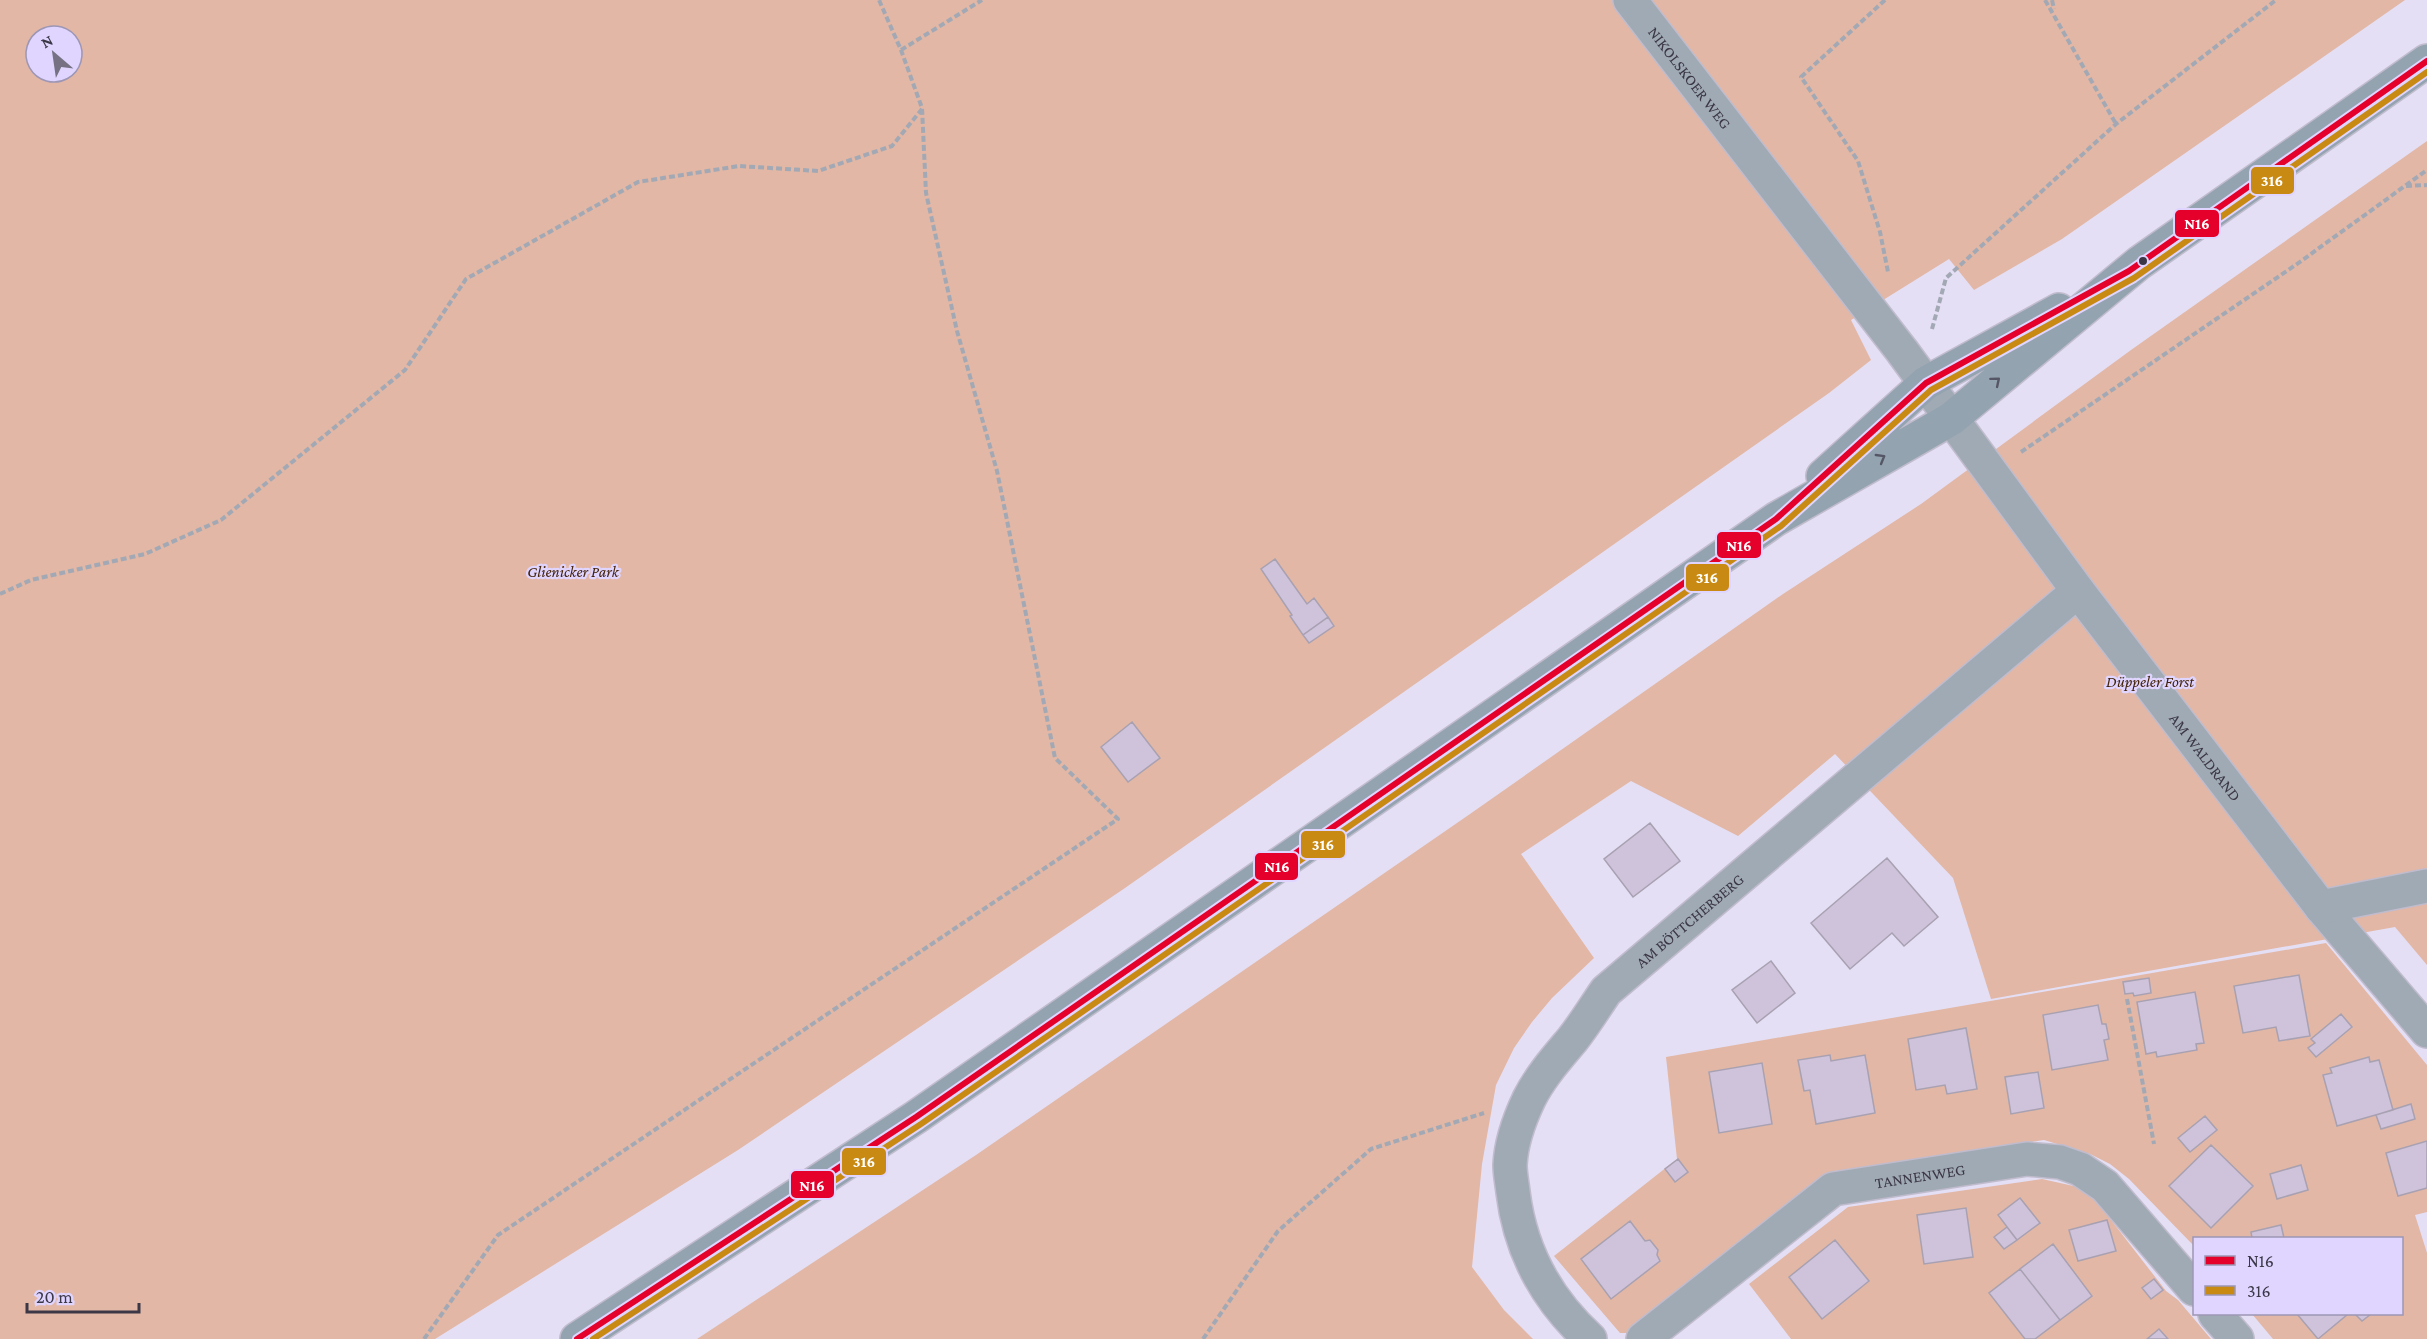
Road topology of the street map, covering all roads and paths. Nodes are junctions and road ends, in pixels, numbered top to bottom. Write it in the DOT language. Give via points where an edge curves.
graph roads {
  1 [pos="879,0"];
  2 [pos="982,0"];
  3 [pos="1630,0"];
  4 [pos="1885,0"];
  5 [pos="2045,0"];
  6 [pos="2052,0"];
  7 [pos="2276,0"];
  8 [pos="2055,13"];
  9 [pos="901,50"];
  10 [pos="2427,61"];
  11 [pos="922,108"];
  12 [pos="2116,124"];
  13 [pos="2427,170"];
  14 [pos="2427,185"];
  15 [pos="2405,186"];
  16 [pos="2129,271"];
  17 [pos="1889,276"];
  18 [pos="1924,321"];
  19 [pos="1926,383"];
  20 [pos="1951,419"];
  21 [pos="1990,473"];
  22 [pos="1776,519"];
  23 [pos="2078,591"];
  24 [pos="0,594"];
  25 [pos="2427,886"];
  26 [pos="2321,907"];
  27 [pos="2127,999"];
  28 [pos="2427,1031"];
  29 [pos="1529,1098"];
  30 [pos="2154,1144"];
  31 [pos="2193,1288"];
  32 [pos="2216,1315"];
  33 [pos="1205,1338"];
  34 [pos="424,1339"];
  35 [pos="577,1339"];
  36 [pos="1590,1339"];
  37 [pos="1643,1339"];
  38 [pos="2237,1339"];
  1 -- 9 [label="path"];
  2 -- 9 [label="path"];
  3 -- 19 [label="street, NIKOLSKOER WEG"];
  4 -- 17 [label="path" via="1801,77 1858,161"];
  5 -- 8 [label="path"];
  6 -- 8 [label="path"];
  7 -- 12 [label="path"];
  8 -- 12 [label="path"];
  9 -- 11 [label="path"];
  10 -- 16 [label="main road"];
  11 -- 24 [label="path" via="892,146 818,171 739,166 638,182 466,279 405,370 221,520 146,554 31,580"];
  11 -- 34 [label="path" via="926,193 957,331 997,471 1055,758 1118,819 498,1234"];
  12 -- 18 [label="path" via="1946,278 1932,329"];
  13 -- 15 [label="path"];
  14 -- 15 [label="path"];
  15 -- 21 [label="path"];
  16 -- 19 [label="main road"];
  20 -- 16 [label="main road, one-way"];
  19 -- 20 [label="street, NIKOLSKOER WEG"];
  19 -- 22 [label="main road"];
  20 -- 21 [label="street, AM WALDRAND"];
  22 -- 20 [label="main road, one-way"];
  21 -- 23 [label="street, AM WALDRAND"];
  22 -- 35 [label="main road" via="916,1117"];
  23 -- 26 [label="street, AM WALDRAND"];
  23 -- 29 [label="street, AM BÖTTCHERBERG" via="1606,991"];
  25 -- 26 [label="street"];
  26 -- 28 [label="street, AM WALDRAND"];
  27 -- 30 [label="path"];
  29 -- 33 [label="path" via="1371,1149 1278,1231"];
  29 -- 36 [label="street, AM BÖTTCHERBERG" via="1517,1129 1510,1165 1524,1241 1551,1296"];
  31 -- 37 [label="street, TANNENWEG" via="2095,1177 2060,1162 2027,1159 1833,1189"];
  32 -- 38 [label="street"];
}
